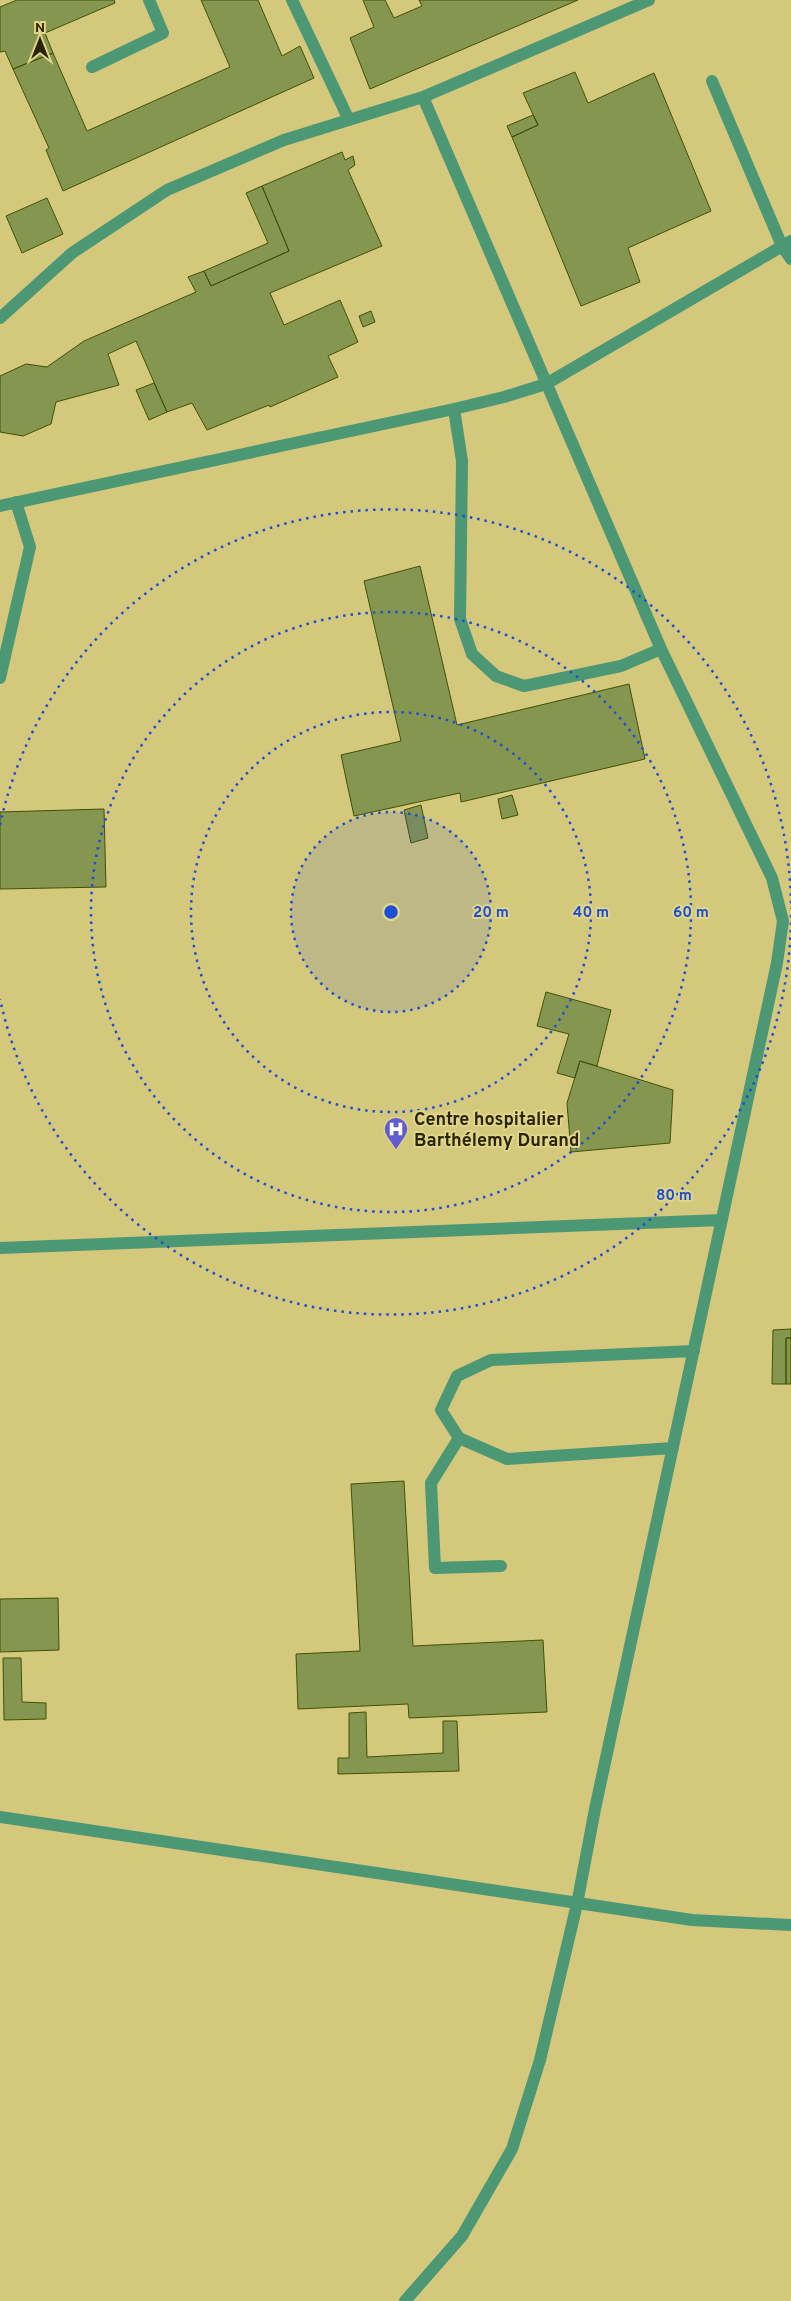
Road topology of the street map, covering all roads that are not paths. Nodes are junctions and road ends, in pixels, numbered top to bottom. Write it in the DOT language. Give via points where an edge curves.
graph roads {
  1 [pos="149,0"];
  2 [pos="292,0"];
  3 [pos="649,0"];
  4 [pos="92,67"];
  5 [pos="712,81"];
  6 [pos="422,97"];
  7 [pos="349,120"];
  8 [pos="786,244"];
  9 [pos="791,259"];
  10 [pos="0,318"];
  11 [pos="546,384"];
  12 [pos="454,409"];
  13 [pos="16,502"];
  14 [pos="0,506"];
  15 [pos="661,649"];
  16 [pos="0,678"];
  17 [pos="722,1220"];
  18 [pos="0,1248"];
  19 [pos="694,1351"];
  20 [pos="459,1438"];
  21 [pos="673,1448"];
  22 [pos="501,1566"];
  23 [pos="0,1817"];
  24 [pos="577,1904"];
  25 [pos="791,1925"];
  26 [pos="405,2301"];
  1 -- 4 [label="lane" via="163,33"];
  2 -- 7 [label="lane"];
  3 -- 6 [label="lane"];
  5 -- 8 [label="lane"];
  6 -- 7 [label="lane"];
  6 -- 11 [label="lane"];
  7 -- 10 [label="lane" via="284,140 167,190 72,253"];
  8 -- 9 [label="lane"];
  8 -- 11 [label="lane"];
  11 -- 12 [label="lane"];
  11 -- 15 [label="lane"];
  12 -- 13 [label="lane"];
  12 -- 15 [label="lane" via="462,461 460,619 472,654 496,676 524,686 621,666"];
  13 -- 14 [label="lane"];
  13 -- 16 [label="lane" via="30,548"];
  15 -- 17 [label="lane" via="772,878 783,922 778,963"];
  17 -- 18 [label="lane"];
  17 -- 19 [label="lane"];
  19 -- 20 [label="lane" via="491,1360 457,1376 441,1410"];
  19 -- 21 [label="lane"];
  20 -- 21 [label="lane" via="507,1459"];
  20 -- 22 [label="lane" via="431,1483 436,1568"];
  21 -- 24 [label="lane"];
  23 -- 24 [label="lane"];
  24 -- 25 [label="lane" via="692,1920"];
  24 -- 26 [label="lane" via="540,2060 512,2149 462,2236"];
}
